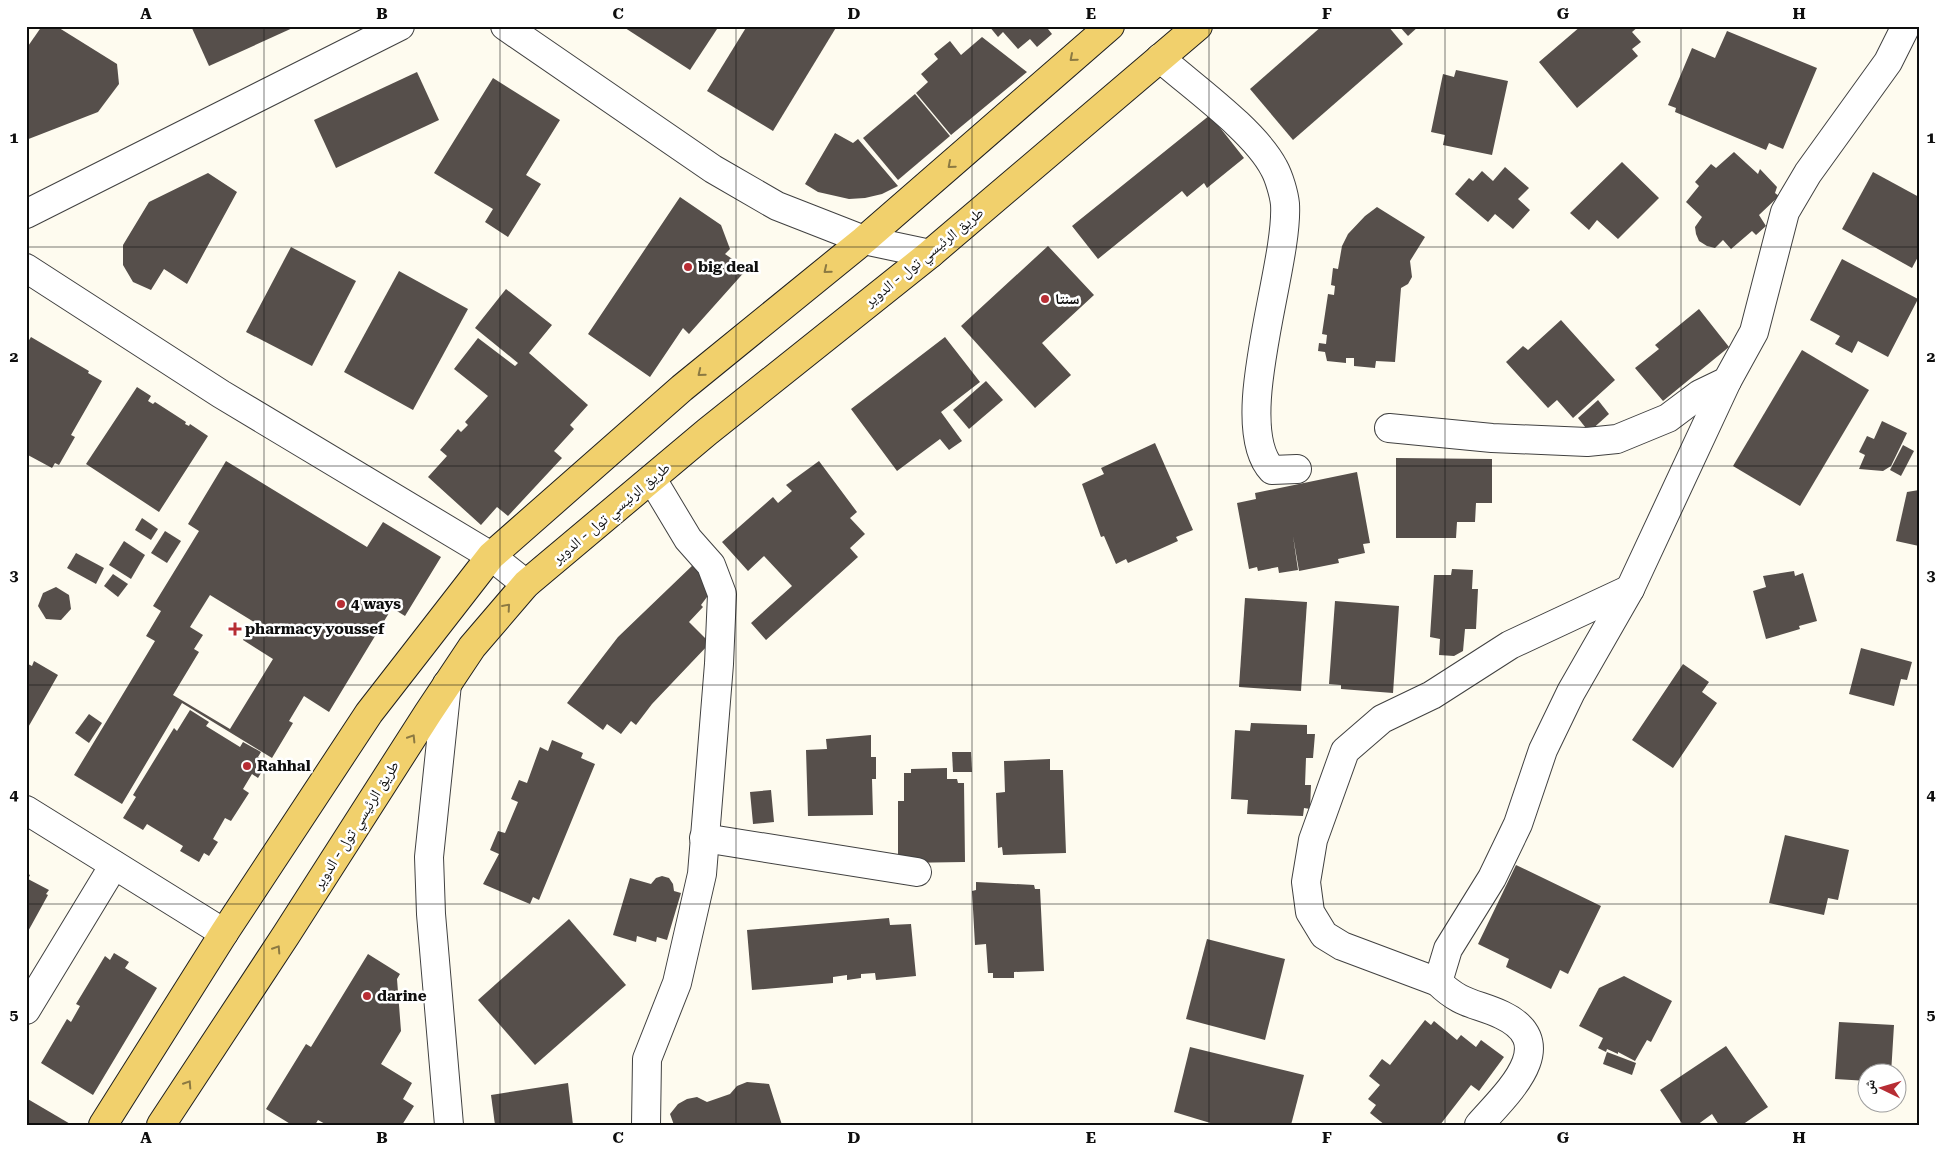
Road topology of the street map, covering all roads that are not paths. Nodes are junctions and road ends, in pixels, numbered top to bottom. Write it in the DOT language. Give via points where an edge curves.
graph roads {
  1 [pos="400,26"];
  2 [pos="505,26"];
  3 [pos="1110,26"];
  4 [pos="1198,26"];
  5 [pos="1906,26"];
  6 [pos="1160,58"];
  7 [pos="26,214"];
  8 [pos="864,240"];
  9 [pos="930,254"];
  10 [pos="26,268"];
  11 [pos="1727,381"];
  12 [pos="1389,428"];
  13 [pos="1298,468"];
  14 [pos="652,479"];
  15 [pos="491,556"];
  16 [pos="526,584"];
  17 [pos="1630,588"];
  18 [pos="447,684"];
  19 [pos="26,810"];
  20 [pos="704,838"];
  21 [pos="114,865"];
  22 [pos="917,872"];
  23 [pos="224,933"];
  24 [pos="1438,982"];
  25 [pos="26,1010"];
  26 [pos="103,1125"];
  27 [pos="161,1125"];
  28 [pos="449,1125"];
  29 [pos="646,1125"];
  30 [pos="1478,1125"];
  1 -- 7 [label="street"];
  2 -- 8 [label="street" via="721,174 777,206"];
  3 -- 8 [label="main road, one-way"];
  4 -- 6 [label="main road, طريق الرئيسي تول - الدوير"];
  5 -- 11 [label="street" via="1888,62 1808,173 1785,212 1754,332"];
  6 -- 9 [label="main road, طريق الرئيسي تول - الدوير"];
  6 -- 13 [label="street" via="1256,141 1274,168 1285,202 1284,230 1258,392 1256,425 1258,444 1272,470"];
  8 -- 9 [label="street"];
  8 -- 15 [label="main road, one-way" via="682,388"];
  9 -- 14 [label="main road, طريق الرئيسي تول - الدوير"];
  10 -- 15 [label="street" via="221,394"];
  11 -- 12 [label="street" via="1700,394 1668,418 1617,438 1586,442 1492,438"];
  11 -- 17 [label="street"];
  14 -- 16 [label="main road, طريق الرئيسي تول - الدوير"];
  14 -- 20 [label="street" via="688,539 711,565 722,594"];
  15 -- 16 [label="street"];
  15 -- 23 [label="main road" via="369,713"];
  18 -- 16 [label="main road, طريق الرئيسي تول - الدوير, one-way" via="472,647"];
  17 -- 24 [label="street" via="1571,692 1544,750 1518,824 1492,878 1448,949"];
  17 -- 24 [label="street" via="1510,645 1432,694 1382,719 1345,751 1313,840 1306,882 1310,912 1324,935 1342,946"];
  27 -- 18 [label="main road, طريق الرئيسي تول - الدوير, one-way"];
  18 -- 28 [label="street" via="429,857"];
  19 -- 21 [label="street"];
  20 -- 22 [label="street"];
  20 -- 29 [label="street" via="702,874 683,961 647,1059"];
  21 -- 23 [label="street"];
  21 -- 25 [label="street"];
  23 -- 26 [label="main road"];
  24 -- 30 [label="street" via="1451,995 1519,1025 1529,1042 1529,1060 1515,1083"];
}
